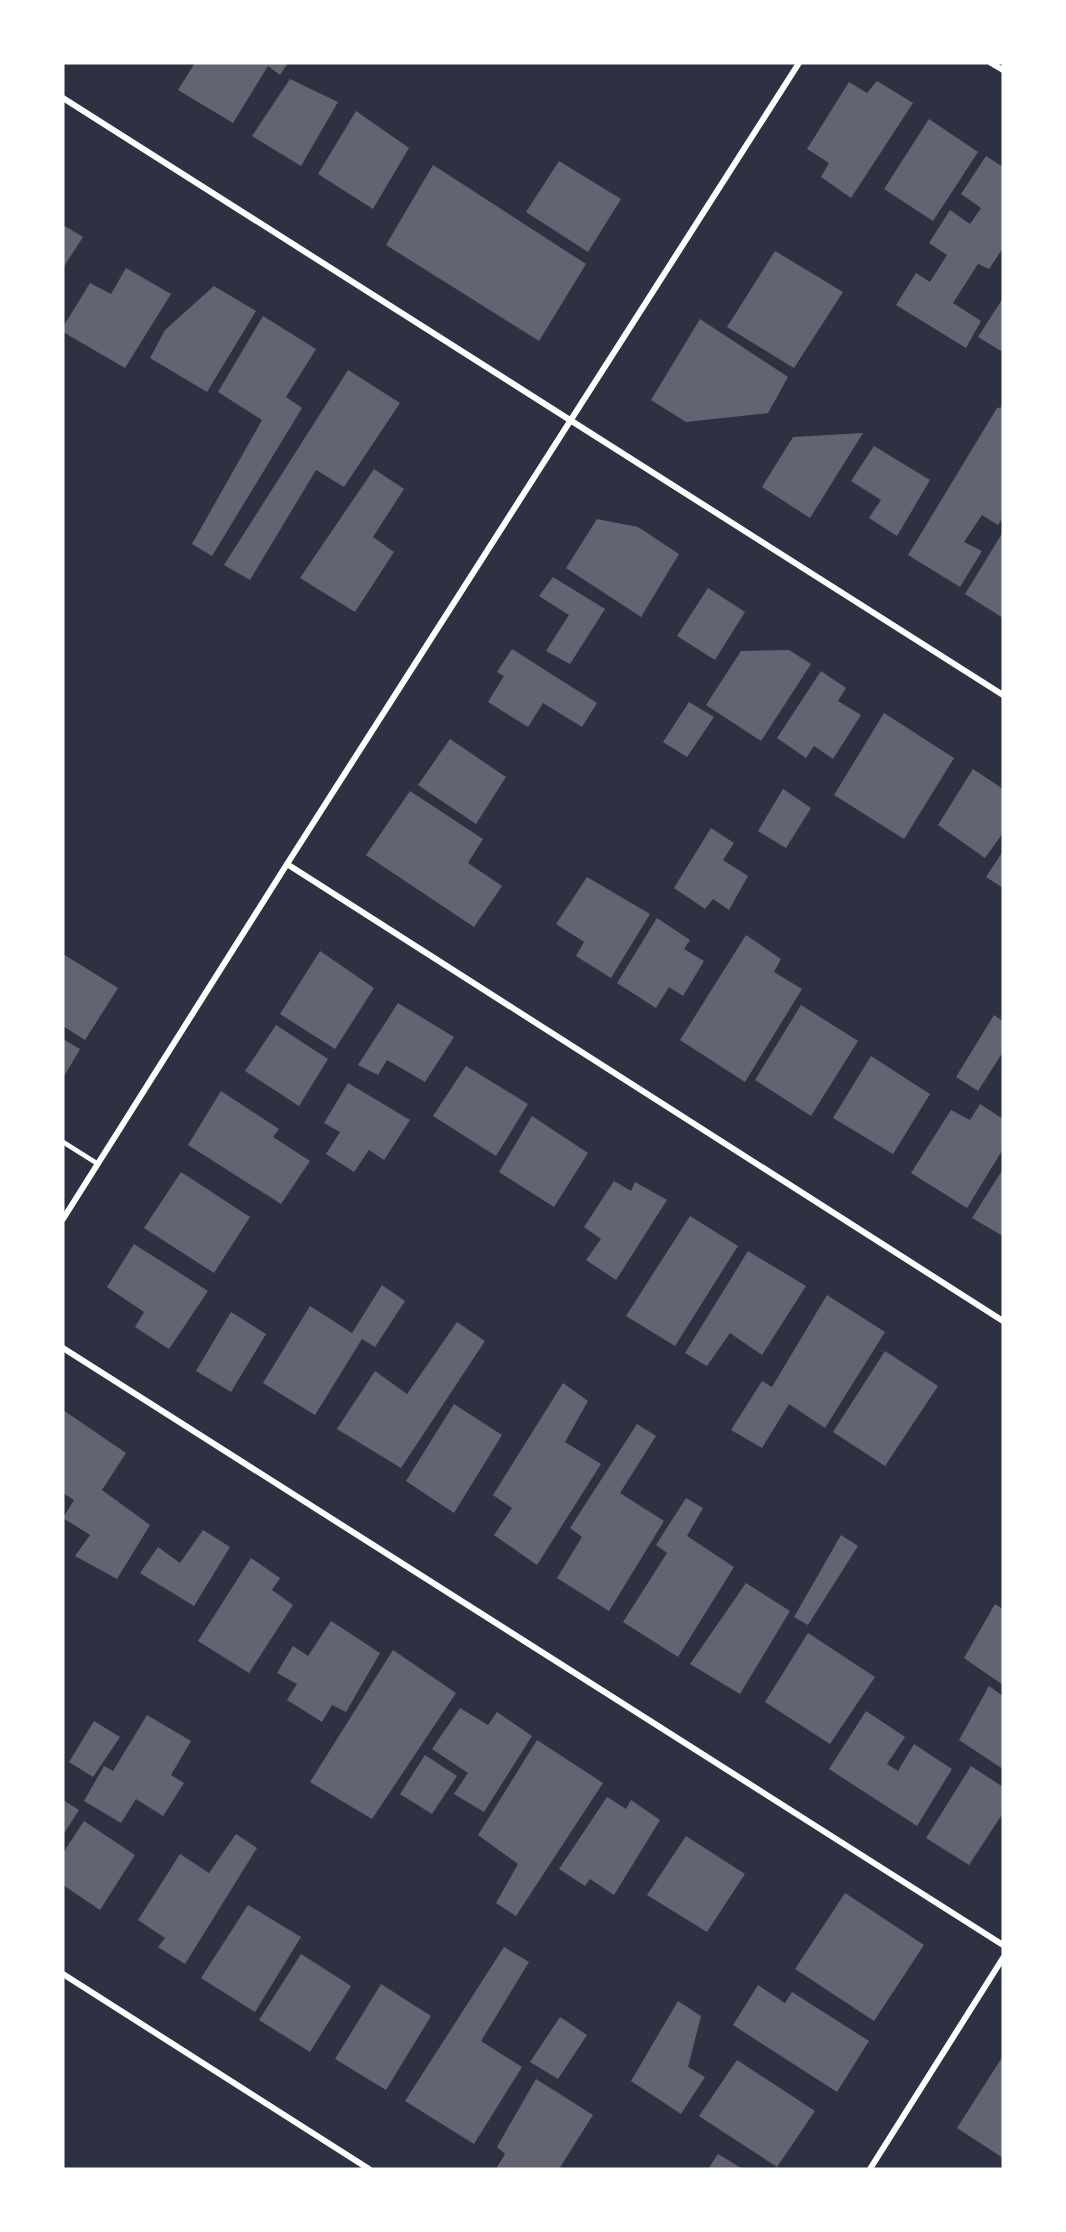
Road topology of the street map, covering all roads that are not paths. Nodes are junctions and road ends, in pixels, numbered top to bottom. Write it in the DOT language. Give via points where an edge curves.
graph roads {
  1 [pos="799,63"];
  2 [pos="992,63"];
  3 [pos="1003,70"];
  4 [pos="63,98"];
  5 [pos="571,422"];
  6 [pos="1003,695"];
  7 [pos="287,864"];
  8 [pos="63,1142"];
  9 [pos="98,1164"];
  10 [pos="63,1219"];
  11 [pos="1003,1321"];
  12 [pos="63,1348"];
  13 [pos="1003,1945"];
  14 [pos="1003,1958"];
  15 [pos="63,1974"];
  16 [pos="369,2169"];
  17 [pos="870,2169"];
  1 -- 5 [label="street"];
  2 -- 3 [label="street"];
  4 -- 5 [label="street"];
  5 -- 6 [label="street"];
  5 -- 7 [label="street"];
  7 -- 9 [label="street"];
  7 -- 11 [label="street"];
  8 -- 9 [label="lane"];
  9 -- 10 [label="street"];
  12 -- 13 [label="street"];
  14 -- 17 [label="street"];
  15 -- 16 [label="street"];
}
